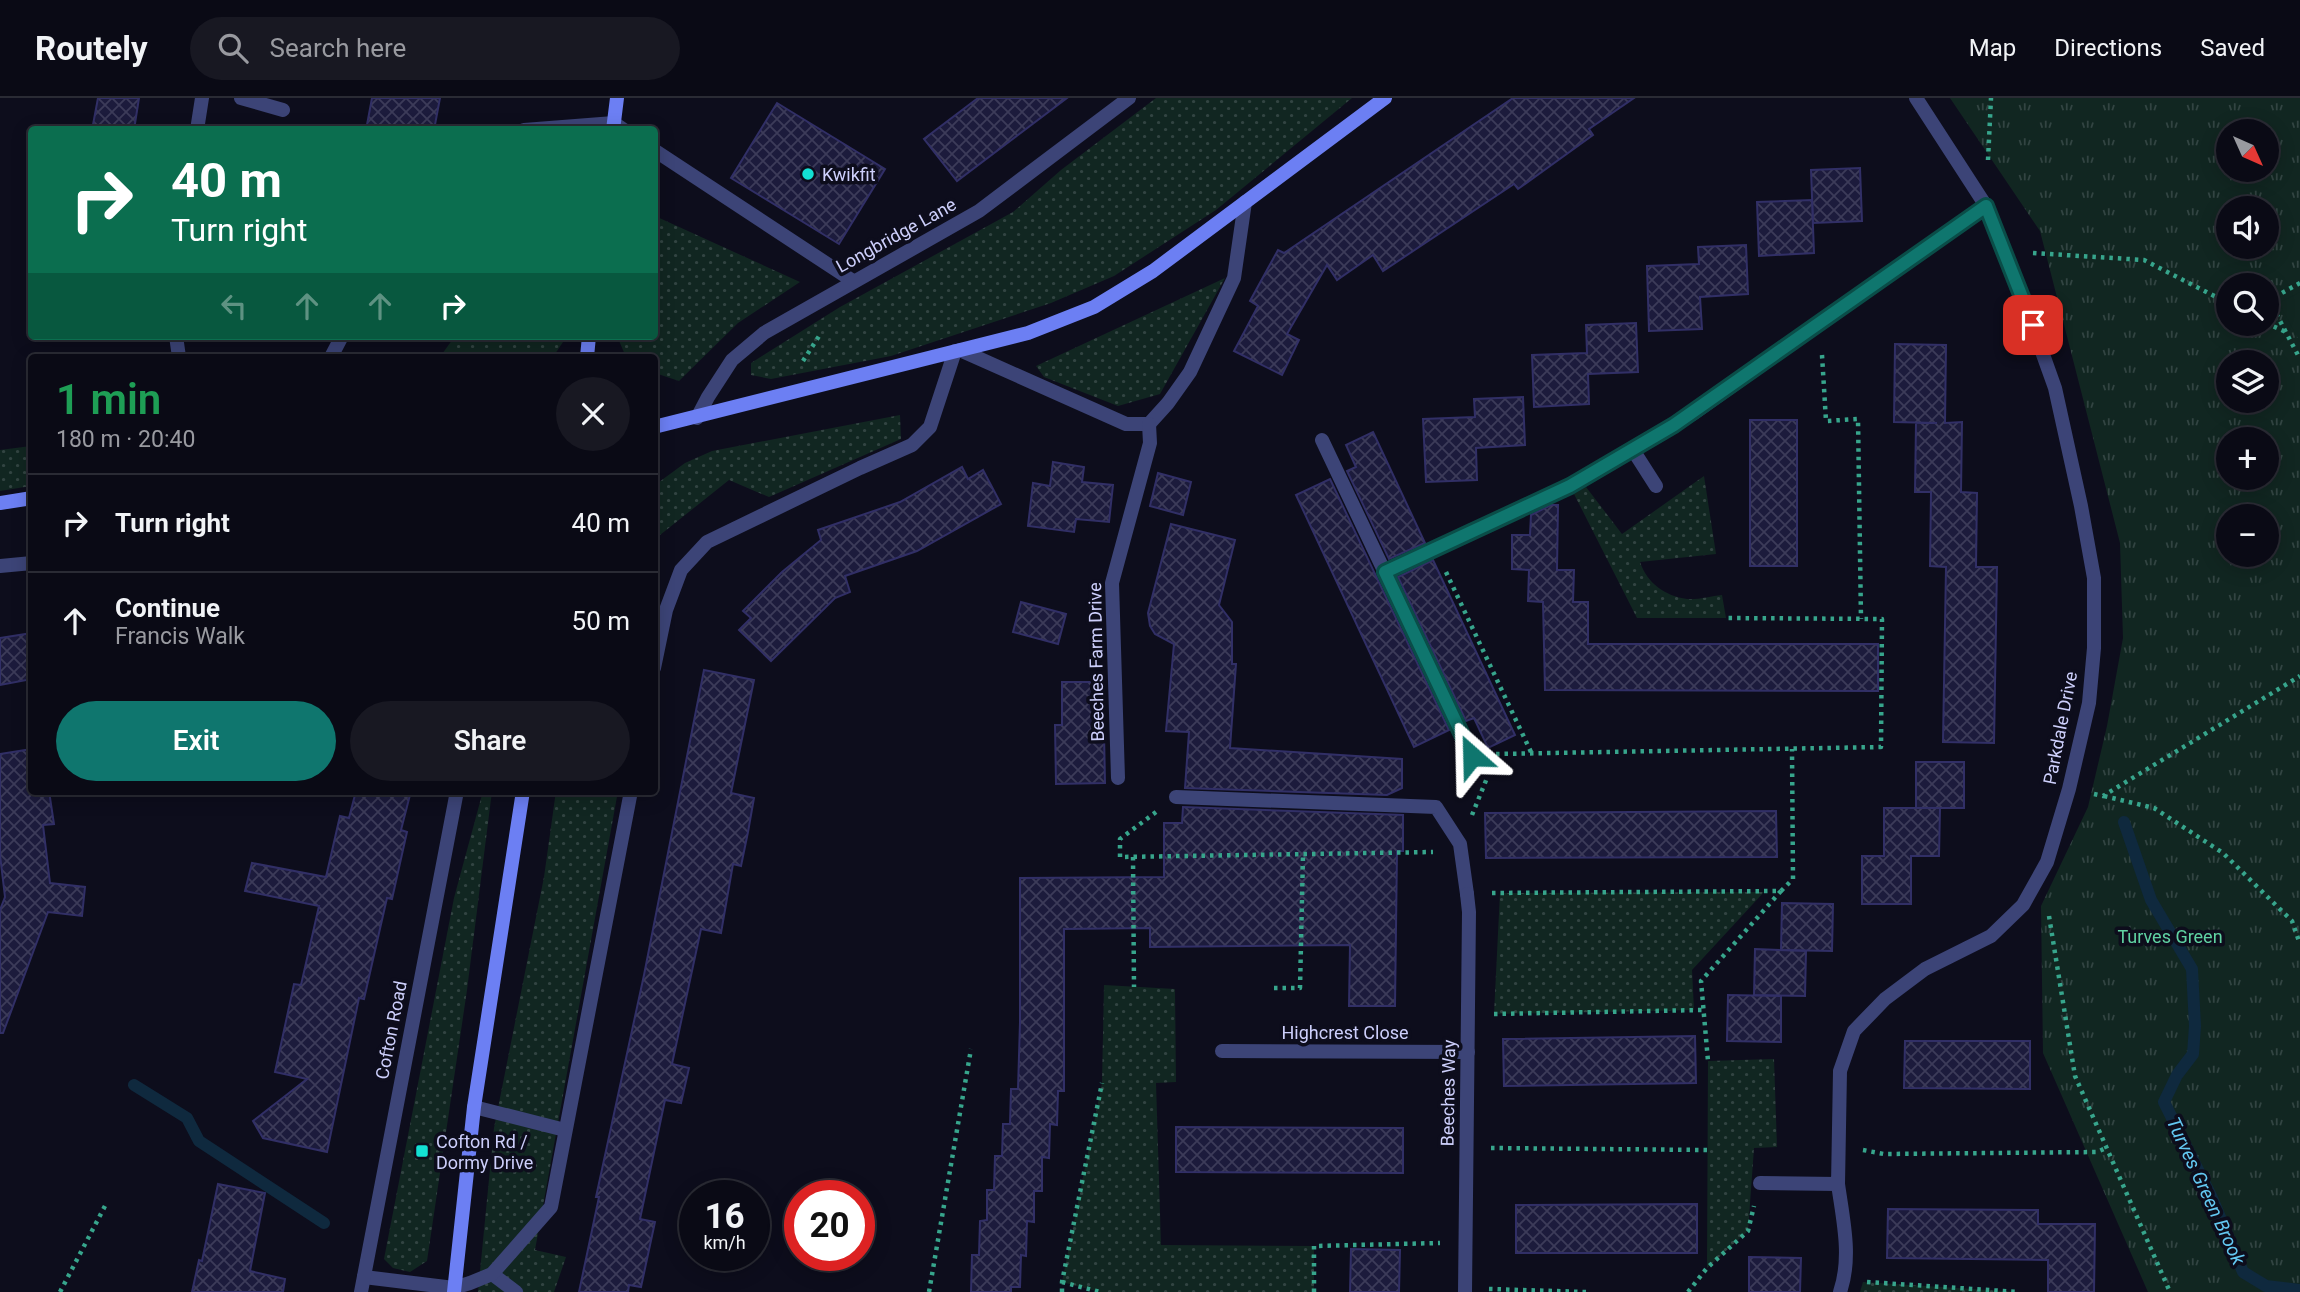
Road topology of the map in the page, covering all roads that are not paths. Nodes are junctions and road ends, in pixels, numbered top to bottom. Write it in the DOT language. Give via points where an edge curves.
graph roads {
  1 [pos="202,98"];
  2 [pos="241,98"];
  3 [pos="617,98"];
  4 [pos="1129,98"];
  5 [pos="1385,98"];
  6 [pos="1916,98"];
  7 [pos="283,110"];
  8 [pos="198,126"];
  9 [pos="617,126"];
  10 [pos="658,153"];
  11 [pos="1245,202"];
  12 [pos="1986,206"];
  13 [pos="853,281"];
  14 [pos="957,351"];
  15 [pos="697,418"];
  16 [pos="1149,424"];
  17 [pos="658,426"];
  18 [pos="1322,440"];
  19 [pos="1633,450"];
  20 [pos="1656,486"];
  21 [pos="28,499"];
  22 [pos="0,503"];
  23 [pos="28,563"];
  24 [pos="0,566"];
  25 [pos="1385,572"];
  26 [pos="658,649"];
  27 [pos="1472,756"];
  28 [pos="1118,778"];
  29 [pos="456,795"];
  30 [pos="522,795"];
  31 [pos="630,795"];
  32 [pos="1176,797"];
  33 [pos="1222,1051"];
  34 [pos="1468,1052"];
  35 [pos="474,1107"];
  36 [pos="565,1130"];
  37 [pos="1759,1183"];
  38 [pos="1838,1184"];
  39 [pos="492,1274"];
  40 [pos="364,1277"];
  41 [pos="454,1290"];
  42 [pos="1465,1290"];
  43 [pos="361,1292"];
  44 [pos="516,1292"];
  45 [pos="1840,1292"];
  1 -- 8 [label="street"];
  2 -- 7 [label="street"];
  3 -- 9 [label="street"];
  4 -- 13 [label="street, Longbridge Lane" via="979,211"];
  5 -- 11 [label="street"];
  6 -- 12 [label="street, Parkdale Drive"];
  10 -- 13 [label="street"];
  11 -- 14 [label="street" via="1153,271 1094,307 1028,333"];
  11 -- 16 [label="street" via="1234,278 1190,372"];
  12 -- 19 [label="street"];
  12 -- 38 [label="street, Parkdale Drive" via="2055,388 2081,506 2094,578 2089,703 2047,862 2023,905 1991,936 1926,968 1885,999 1854,1031 1840,1071"];
  13 -- 15 [label="street, Longbridge Lane" via="764,333 732,360"];
  14 -- 15 [label="street"];
  14 -- 16 [label="street" via="1126,425"];
  14 -- 26 [label="street" via="930,427 912,445 707,542 681,570"];
  15 -- 17 [label="street"];
  16 -- 28 [label="street, Beeches Farm Drive" via="1150,443 1112,583"];
  18 -- 25 [label="street"];
  19 -- 20 [label="street"];
  19 -- 25 [label="street" via="1570,486"];
  21 -- 22 [label="street"];
  23 -- 24 [label="street"];
  25 -- 27 [label="street"];
  29 -- 40 [label="street, Cofton Road"];
  30 -- 35 [label="street"];
  31 -- 36 [label="street"];
  32 -- 34 [label="street, Beeches Way" via="1436,807 1461,848 1469,912"];
  33 -- 34 [label="street, Highcrest Close"];
  34 -- 42 [label="street, Beeches Way"];
  35 -- 36 [label="street"];
  35 -- 41 [label="street"];
  36 -- 39 [label="street" via="551,1207"];
  37 -- 38 [label="street"];
  38 -- 45 [label="street, Parkdale Drive" via="1847,1252"];
  39 -- 41 [label="street"];
  39 -- 44 [label="street"];
  40 -- 41 [label="street"];
  40 -- 43 [label="street, Cofton Road"];
}
